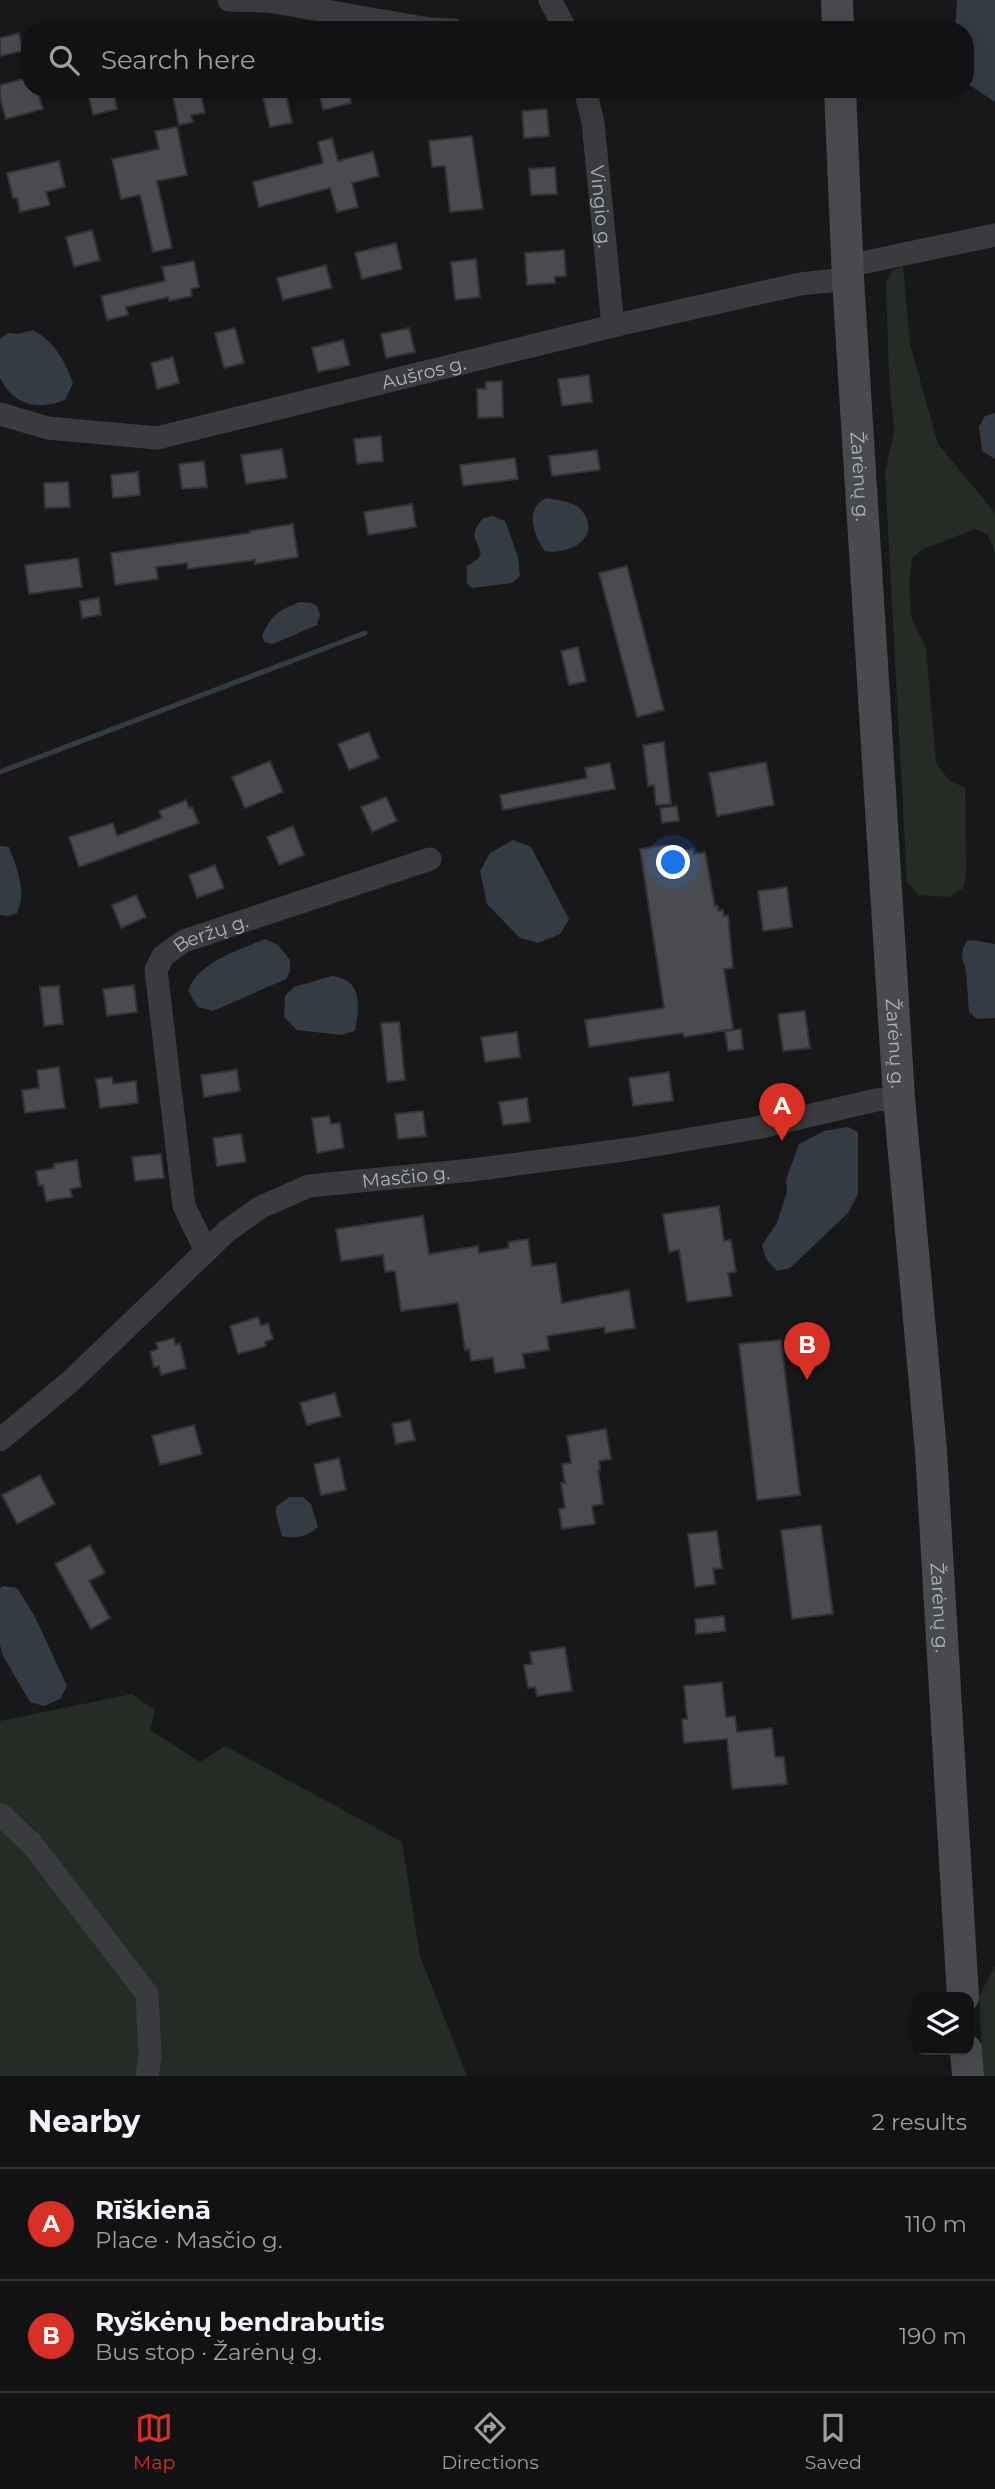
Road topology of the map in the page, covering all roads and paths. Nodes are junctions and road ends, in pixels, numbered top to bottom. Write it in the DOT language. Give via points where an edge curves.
graph roads {
  1 [pos="229,0"];
  2 [pos="550,0"];
  3 [pos="836,0"];
  4 [pos="381,21"];
  5 [pos="558,21"];
  6 [pos="837,21"];
  7 [pos="587,98"];
  8 [pos="840,98"];
  9 [pos="995,235"];
  10 [pos="848,272"];
  11 [pos="612,326"];
  12 [pos="0,414"];
  13 [pos="430,859"];
  14 [pos="900,1098"];
  15 [pos="206,1251"];
  16 [pos="0,1440"];
  17 [pos="0,1814"];
  18 [pos="963,1992"];
  19 [pos="966,2055"];
  20 [pos="147,2076"];
  21 [pos="968,2076"];
  1 -- 4 [label="street"];
  2 -- 5 [label="street"];
  3 -- 6 [label="main road"];
  7 -- 11 [label="street, Vingio g."];
  8 -- 10 [label="main road, Žarėnų g."];
  9 -- 10 [label="street, Aušros g."];
  10 -- 11 [label="street, Aušros g."];
  10 -- 14 [label="main road, Žarėnų g."];
  11 -- 12 [label="street, Aušros g." via="157,438 48,428"];
  13 -- 15 [label="street, Beržų g." via="184,942 163,956 156,970 184,1206"];
  14 -- 15 [label="street, Masčio g." via="631,1149 309,1186 261,1207"];
  14 -- 18 [label="main road, Žarėnų g." via="931,1451"];
  15 -- 16 [label="street, Masčio g." via="72,1380"];
  17 -- 20 [label="street" via="32,1844 147,1994"];
  19 -- 21 [label="main road"];
}
